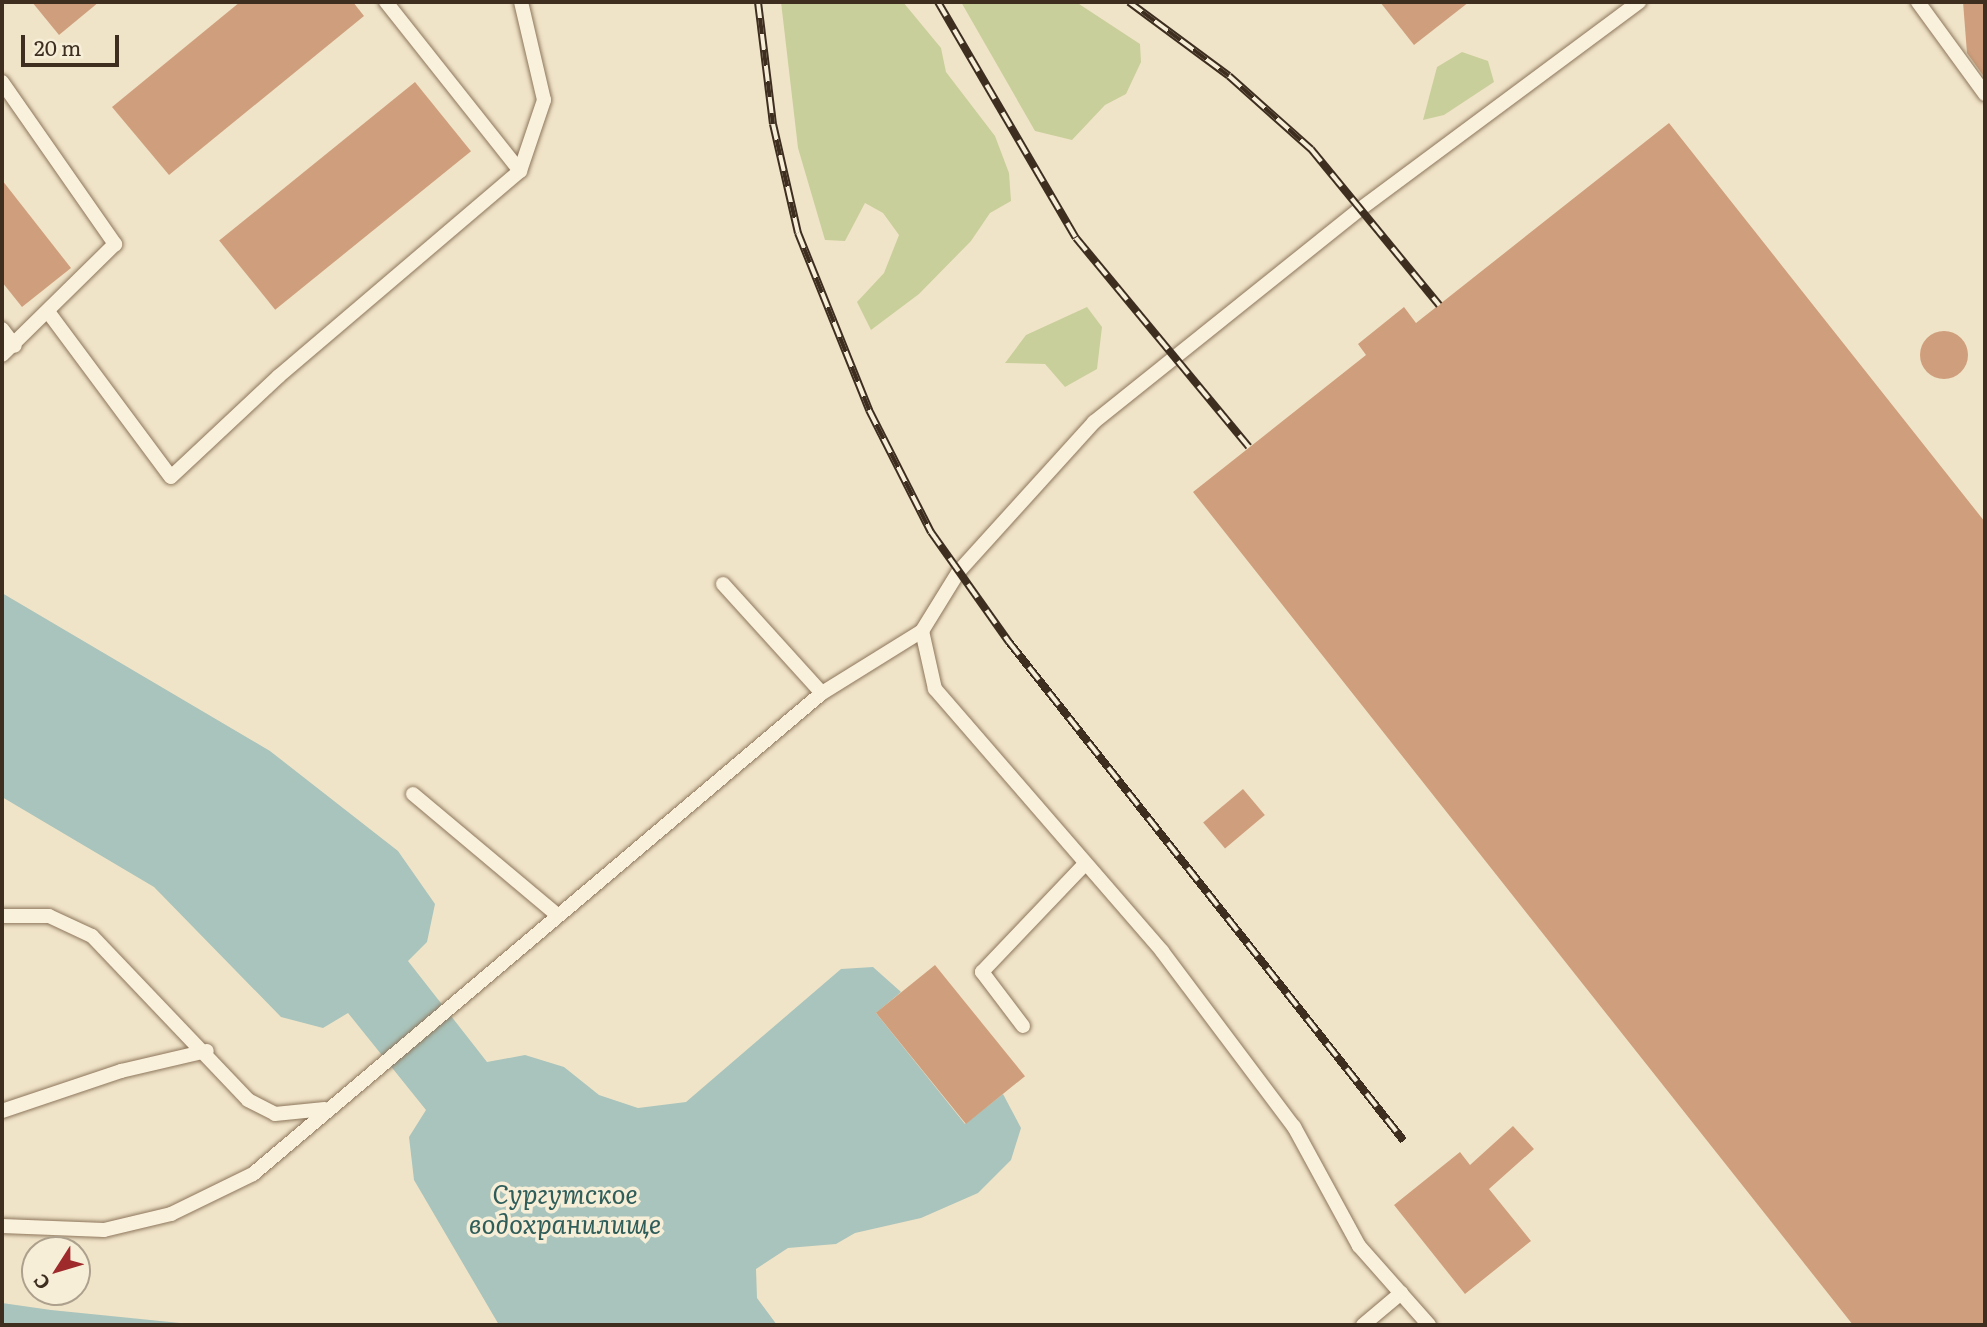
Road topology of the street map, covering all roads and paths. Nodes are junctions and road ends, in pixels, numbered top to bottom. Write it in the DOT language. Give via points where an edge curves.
graph roads {
  1 [pos="386,2"];
  2 [pos="521,2"];
  3 [pos="1639,2"];
  4 [pos="1918,2"];
  5 [pos="2,82"];
  6 [pos="1985,94"];
  7 [pos="520,171"];
  8 [pos="49,313"];
  9 [pos="2,329"];
  10 [pos="15,346"];
  11 [pos="2,355"];
  12 [pos="723,584"];
  13 [pos="922,631"];
  14 [pos="822,693"];
  15 [pos="413,794"];
  16 [pos="1085,864"];
  17 [pos="556,914"];
  18 [pos="2,916"];
  19 [pos="1023,1026"];
  20 [pos="207,1051"];
  21 [pos="326,1109"];
  22 [pos="2,1111"];
  23 [pos="2,1226"];
  24 [pos="1401,1293"];
  25 [pos="1363,1325"];
  26 [pos="1429,1325"];
  1 -- 7 [label="lane"];
  2 -- 7 [label="lane" via="544,100"];
  3 -- 13 [label="lane" via="1359,209 1094,422 959,571"];
  4 -- 6 [label="lane"];
  5 -- 8 [label="lane" via="115,244"];
  7 -- 8 [label="lane" via="279,376 171,477"];
  8 -- 10 [label="lane"];
  9 -- 10 [label="lane"];
  10 -- 11 [label="lane"];
  12 -- 14 [label="lane"];
  13 -- 14 [label="lane"];
  13 -- 16 [label="lane" via="935,689"];
  14 -- 17 [label="lane"];
  15 -- 17 [label="lane"];
  16 -- 19 [label="lane" via="982,972"];
  16 -- 24 [label="lane" via="1162,951 1294,1127 1359,1246"];
  17 -- 21 [label="lane" via="487,981"];
  18 -- 20 [label="lane" via="49,916 92,936"];
  20 -- 21 [label="lane" via="248,1100 275,1114"];
  20 -- 22 [label="lane" via="121,1071"];
  21 -- 23 [label="lane" via="253,1174 172,1213 104,1230"];
  24 -- 25 [label="lane"];
  24 -- 26 [label="lane"];
}
